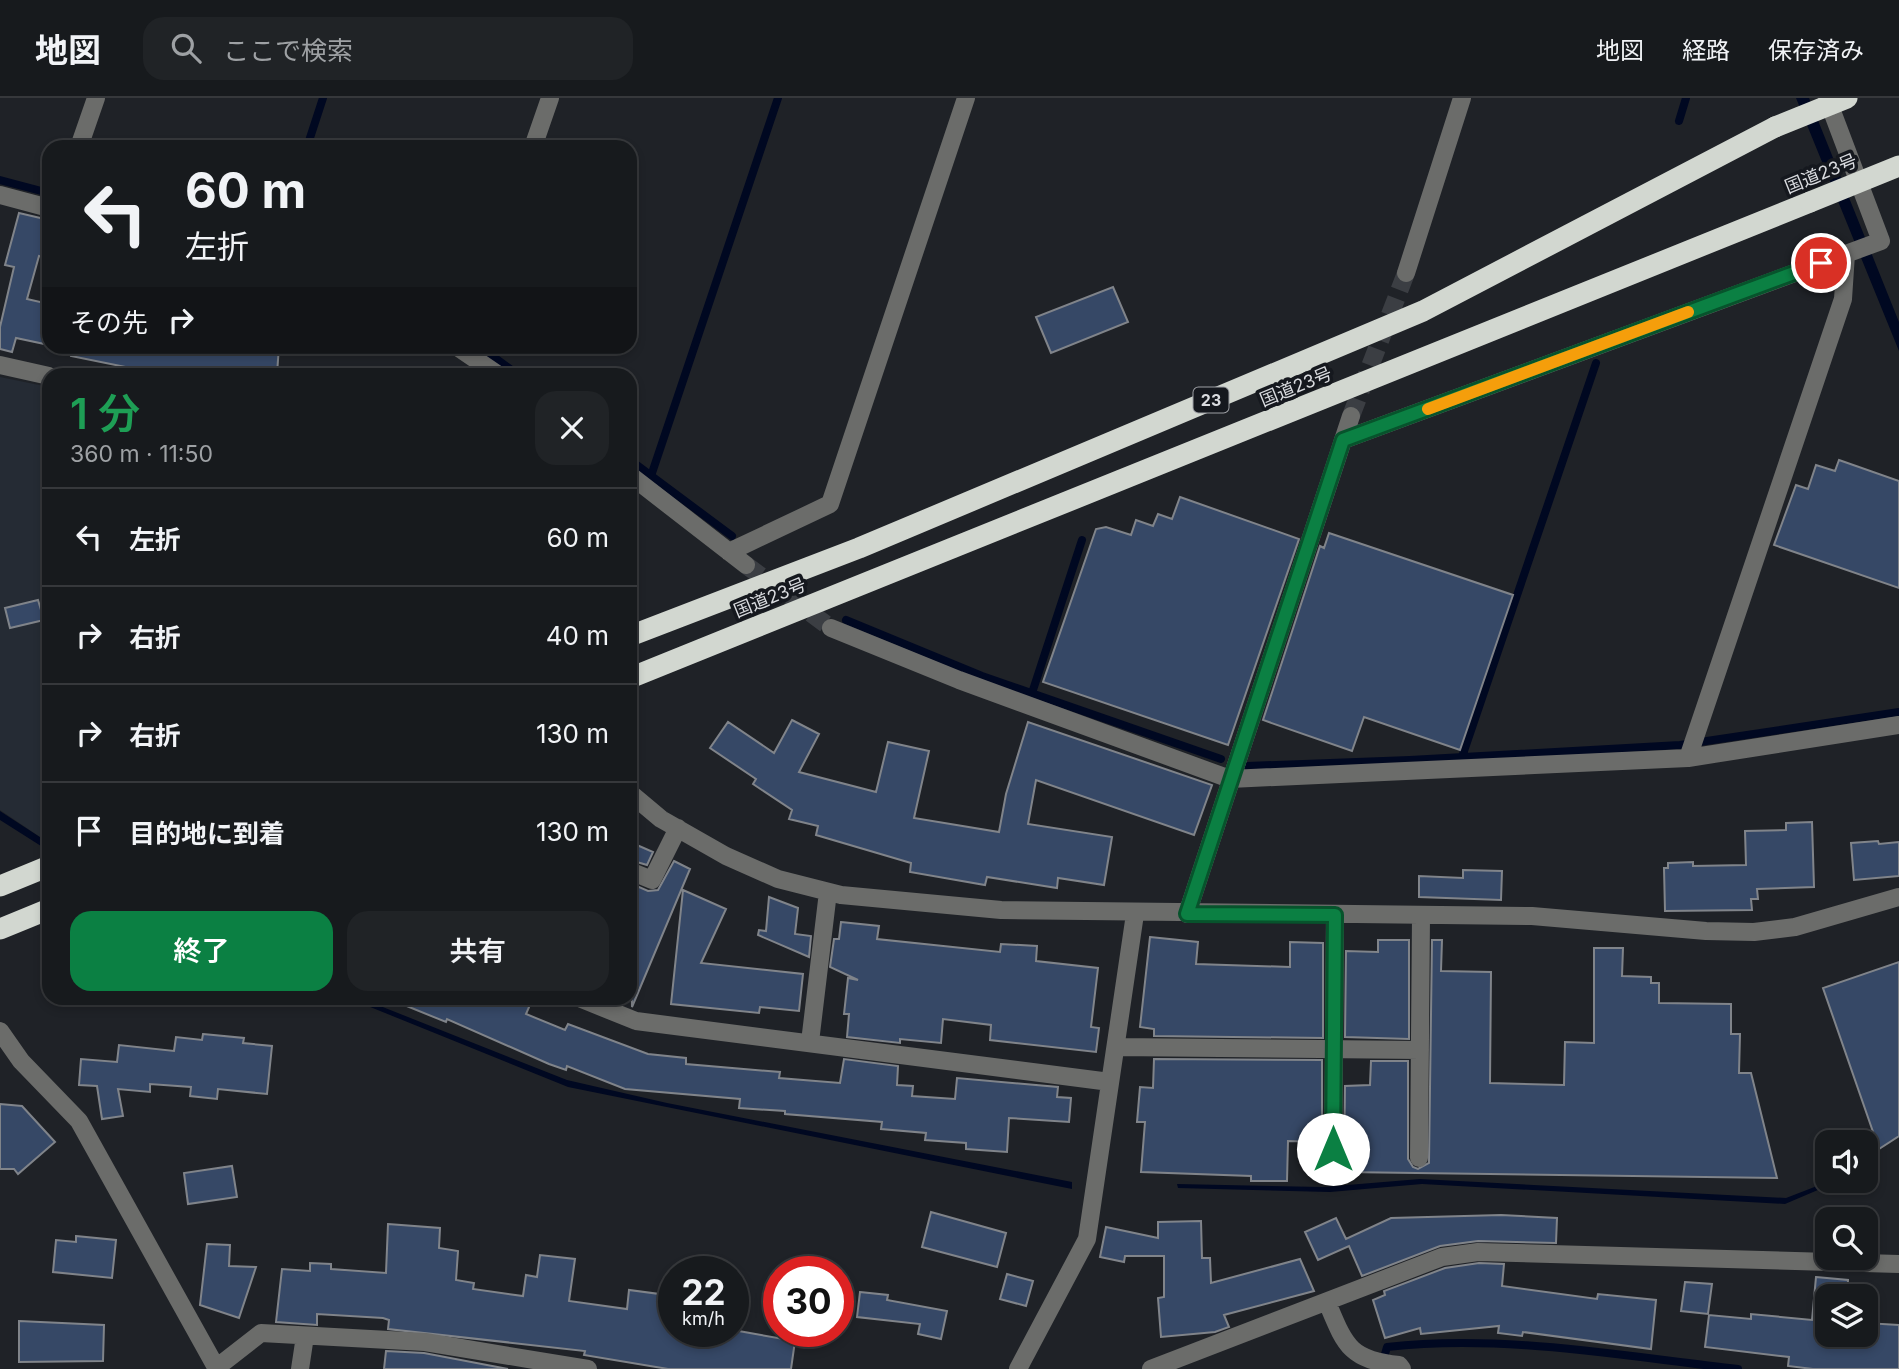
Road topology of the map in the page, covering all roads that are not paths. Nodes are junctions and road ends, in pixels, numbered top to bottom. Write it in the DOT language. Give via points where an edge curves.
graph roads {
  1 [pos="96,98"];
  2 [pos="550,98"];
  3 [pos="966,98"];
  4 [pos="1462,98"];
  5 [pos="1827,98"];
  6 [pos="1847,98"];
  7 [pos="81,140"];
  8 [pos="535,140"];
  9 [pos="1899,166"];
  10 [pos="0,195"];
  11 [pos="42,206"];
  12 [pos="1850,253"];
  13 [pos="1406,273"];
  14 [pos="470,354"];
  15 [pos="0,365"];
  16 [pos="489,368"];
  17 [pos="42,374"];
  18 [pos="1351,416"];
  19 [pos="1343,440"];
  20 [pos="637,480"];
  21 [pos="729,552"];
  22 [pos="746,565"];
  23 [pos="831,628"];
  24 [pos="637,633"];
  25 [pos="637,675"];
  26 [pos="1899,725"];
  27 [pos="1691,748"];
  28 [pos="1230,779"];
  29 [pos="637,798"];
  30 [pos="678,828"];
  31 [pos="42,869"];
  32 [pos="637,874"];
  33 [pos="0,886"];
  34 [pos="828,892"];
  35 [pos="1899,897"];
  36 [pos="42,912"];
  37 [pos="1135,914"];
  38 [pos="1187,914"];
  39 [pos="1335,915"];
  40 [pos="1421,916"];
  41 [pos="0,929"];
  42 [pos="596,1005"];
  43 [pos="0,1031"];
  44 [pos="810,1042"];
  45 [pos="1116,1047"];
  46 [pos="1334,1049"];
  47 [pos="1420,1050"];
  48 [pos="0,1060"];
  49 [pos="21,1061"];
  50 [pos="1110,1082"];
  51 [pos="1419,1158"];
  52 [pos="1333,1173"];
  53 [pos="1899,1264"];
  54 [pos="1327,1302"];
  55 [pos="304,1336"];
  56 [pos="217,1369"];
  57 [pos="300,1369"];
  58 [pos="588,1369"];
  59 [pos="1018,1369"];
  60 [pos="1151,1369"];
  61 [pos="1402,1369"];
  1 -- 7 [label="street"];
  2 -- 8 [label="street"];
  3 -- 21 [label="street" via="830,504"];
  4 -- 13 [label="street"];
  5 -- 12 [label="street" via="1881,241"];
  6 -- 24 [label="highway, 国道23号 / 23, bridge" via="1774,127 1423,311 859,548"];
  9 -- 25 [label="highway, 国道23号 / 23, bridge"];
  10 -- 11 [label="street"];
  12 -- 19 [label="street"];
  12 -- 27 [label="street" via="1843,299"];
  14 -- 16 [label="street"];
  15 -- 17 [label="street"];
  18 -- 19 [label="street"];
  19 -- 28 [label="street"];
  20 -- 21 [label="street"];
  21 -- 22 [label="street"];
  23 -- 28 [label="street"];
  26 -- 27 [label="street"];
  27 -- 28 [label="street"];
  28 -- 38 [label="street"];
  29 -- 30 [label="street"];
  30 -- 32 [label="street" via="652,880"];
  30 -- 34 [label="street" via="778,879"];
  31 -- 33 [label="highway"];
  34 -- 37 [label="street" via="1001,910"];
  34 -- 44 [label="street"];
  35 -- 40 [label="street" via="1795,927 1754,932 1532,916"];
  36 -- 41 [label="highway"];
  37 -- 38 [label="street"];
  37 -- 45 [label="street"];
  38 -- 39 [label="street"];
  39 -- 40 [label="street"];
  39 -- 46 [label="street"];
  40 -- 47 [label="street"];
  42 -- 44 [label="street" via="636,1021"];
  43 -- 49 [label="street"];
  44 -- 50 [label="street"];
  45 -- 46 [label="street"];
  45 -- 50 [label="street"];
  46 -- 47 [label="street"];
  46 -- 52 [label="street"];
  47 -- 51 [label="street"];
  48 -- 49 [label="street"];
  49 -- 56 [label="street" via="79,1121"];
  50 -- 59 [label="street" via="1087,1239"];
  53 -- 54 [label="street" via="1478,1252 1442,1257"];
  54 -- 60 [label="street"];
  54 -- 61 [label="street" via="1350,1349 1361,1358"];
  55 -- 56 [label="street" via="261,1333"];
  55 -- 57 [label="street"];
  55 -- 58 [label="street" via="425,1342"];
}
